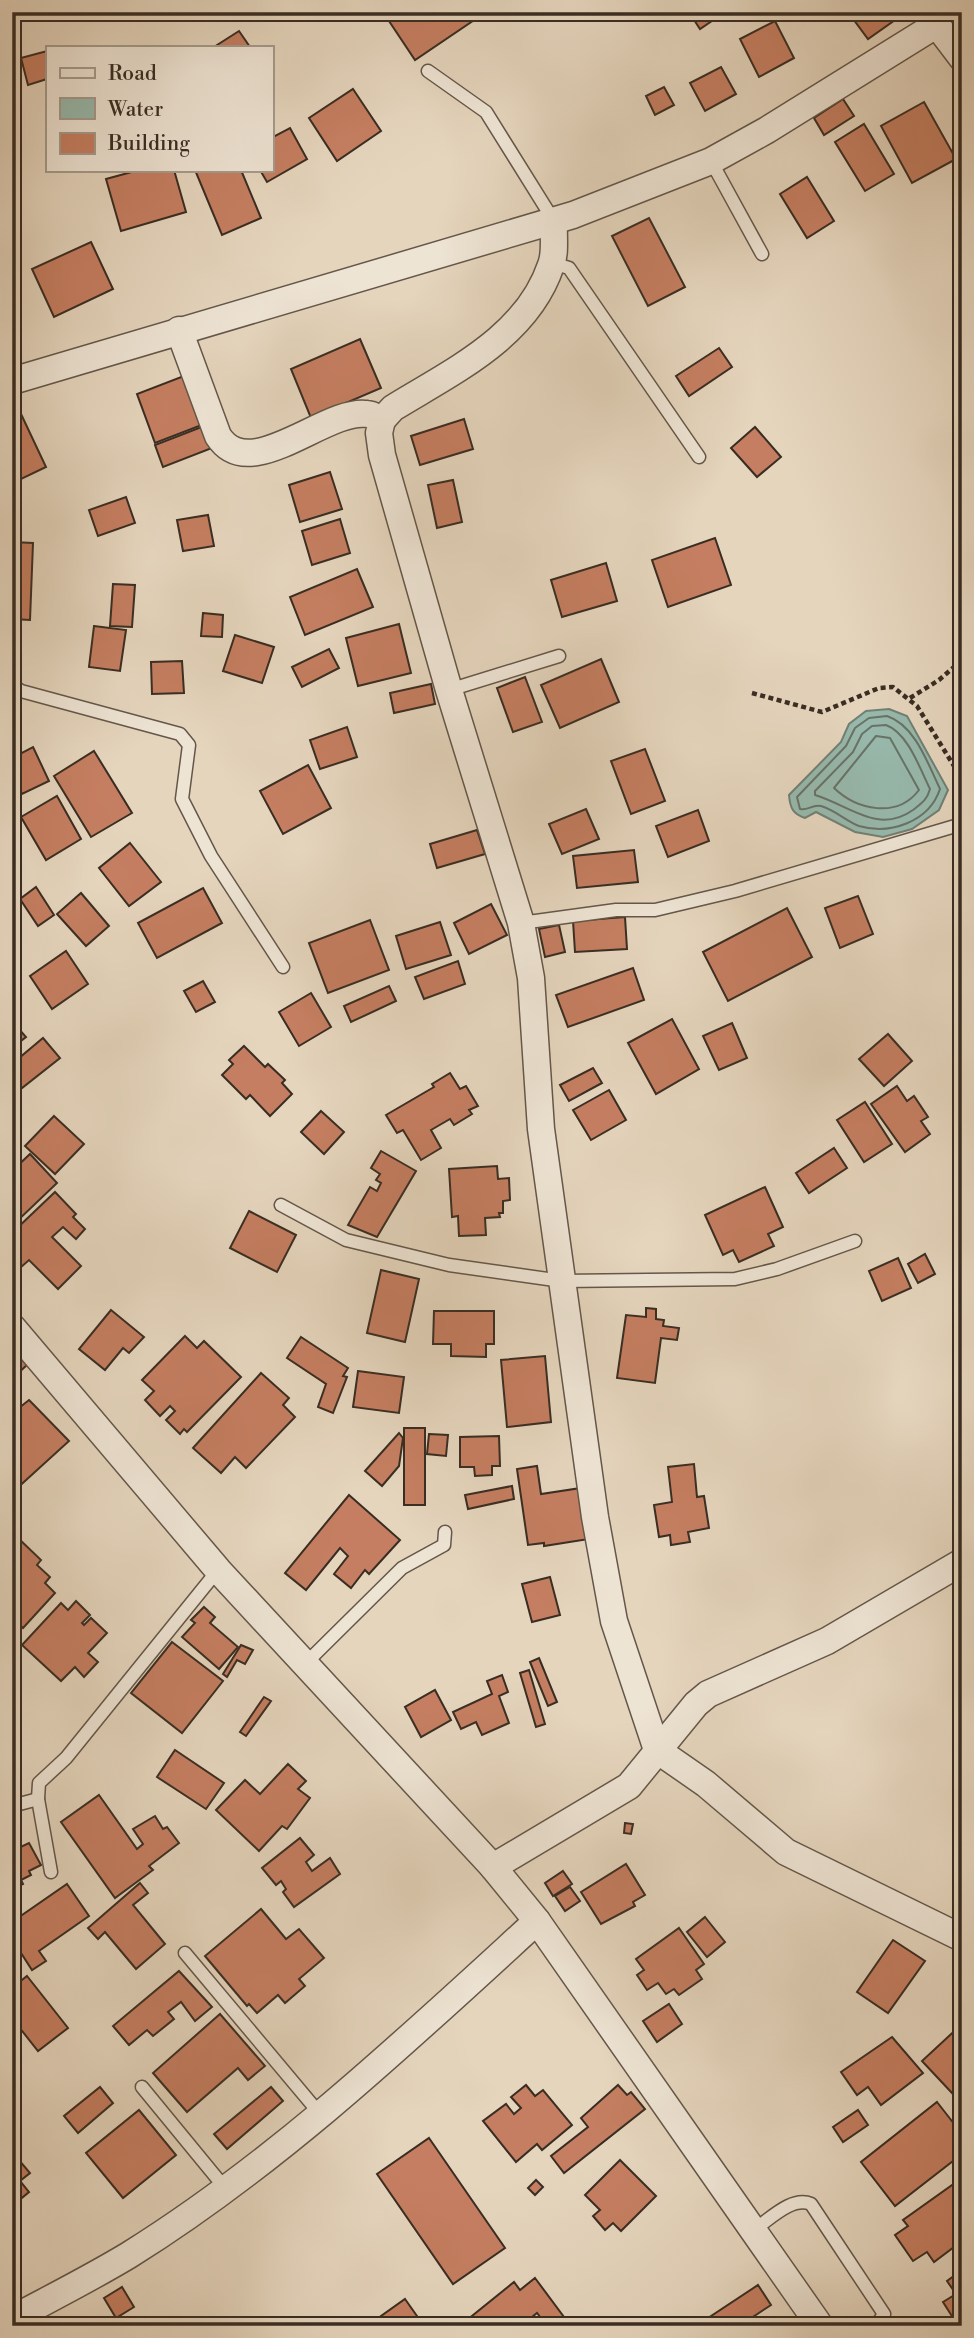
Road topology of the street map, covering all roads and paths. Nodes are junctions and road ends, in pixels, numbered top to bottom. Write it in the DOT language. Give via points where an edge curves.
graph roads {
  1 [pos="931,19"];
  2 [pos="962,58"];
  3 [pos="428,71"];
  4 [pos="710,161"];
  5 [pos="554,222"];
  6 [pos="762,254"];
  7 [pos="552,263"];
  8 [pos="179,330"];
  9 [pos="12,382"];
  10 [pos="382,420"];
  11 [pos="699,457"];
  12 [pos="559,656"];
  13 [pos="962,660"];
  14 [pos="12,685"];
  15 [pos="449,690"];
  16 [pos="752,693"];
  17 [pos="910,698"];
  18 [pos="962,779"];
  19 [pos="962,824"];
  20 [pos="521,923"];
  21 [pos="283,967"];
  22 [pos="281,1205"];
  23 [pos="855,1241"];
  24 [pos="562,1281"];
  25 [pos="12,1327"];
  26 [pos="445,1532"];
  27 [pos="962,1562"];
  28 [pos="218,1570"];
  29 [pos="304,1664"];
  30 [pos="657,1750"];
  31 [pos="38,1799"];
  32 [pos="12,1806"];
  33 [pos="493,1867"];
  34 [pos="51,1871"];
  35 [pos="537,1921"];
  36 [pos="962,1938"];
  37 [pos="185,1953"];
  38 [pos="142,2087"];
  39 [pos="320,2114"];
  40 [pos="225,2188"];
  41 [pos="755,2229"];
  42 [pos="12,2319"];
  43 [pos="820,2326"];
  44 [pos="876,2326"];
  1 -- 2 [label="street"];
  1 -- 4 [label="street" via="767,130"];
  3 -- 5 [label="lane" via="486,112"];
  4 -- 5 [label="street"];
  4 -- 6 [label="lane"];
  5 -- 7 [label="street"];
  5 -- 8 [label="street"];
  7 -- 10 [label="street" via="512,328 479,356 393,408"];
  7 -- 11 [label="lane" via="569,268"];
  8 -- 9 [label="street"];
  8 -- 10 [label="street" via="226,449 236,453 288,443 348,415 368,414"];
  10 -- 15 [label="street" via="382,454"];
  12 -- 15 [label="lane"];
  13 -- 17 [label="path"];
  14 -- 21 [label="lane" via="180,734 189,745 182,799 211,856"];
  15 -- 20 [label="street"];
  16 -- 17 [label="path" via="822,712 879,688 893,687"];
  17 -- 18 [label="path"];
  19 -- 20 [label="lane" via="655,910 616,910"];
  20 -- 24 [label="street" via="531,978 541,1129"];
  22 -- 24 [label="lane" via="346,1240 449,1265"];
  23 -- 24 [label="lane" via="736,1279"];
  24 -- 30 [label="street" via="614,1621"];
  25 -- 28 [label="street"];
  26 -- 29 [label="lane" via="444,1545 402,1568"];
  27 -- 30 [label="street" via="827,1641 708,1694"];
  28 -- 29 [label="street"];
  28 -- 31 [label="lane" via="66,1758 39,1783"];
  29 -- 33 [label="street"];
  30 -- 33 [label="street" via="629,1786"];
  30 -- 36 [label="street" via="706,1784 786,1852"];
  31 -- 32 [label="lane"];
  31 -- 34 [label="lane"];
  33 -- 35 [label="street"];
  35 -- 39 [label="street"];
  35 -- 41 [label="street"];
  37 -- 39 [label="lane"];
  38 -- 40 [label="lane"];
  39 -- 40 [label="street"];
  40 -- 42 [label="street" via="128,2255"];
  41 -- 43 [label="street"];
  41 -- 44 [label="lane" via="792,2204 811,2204 884,2314"];
}
